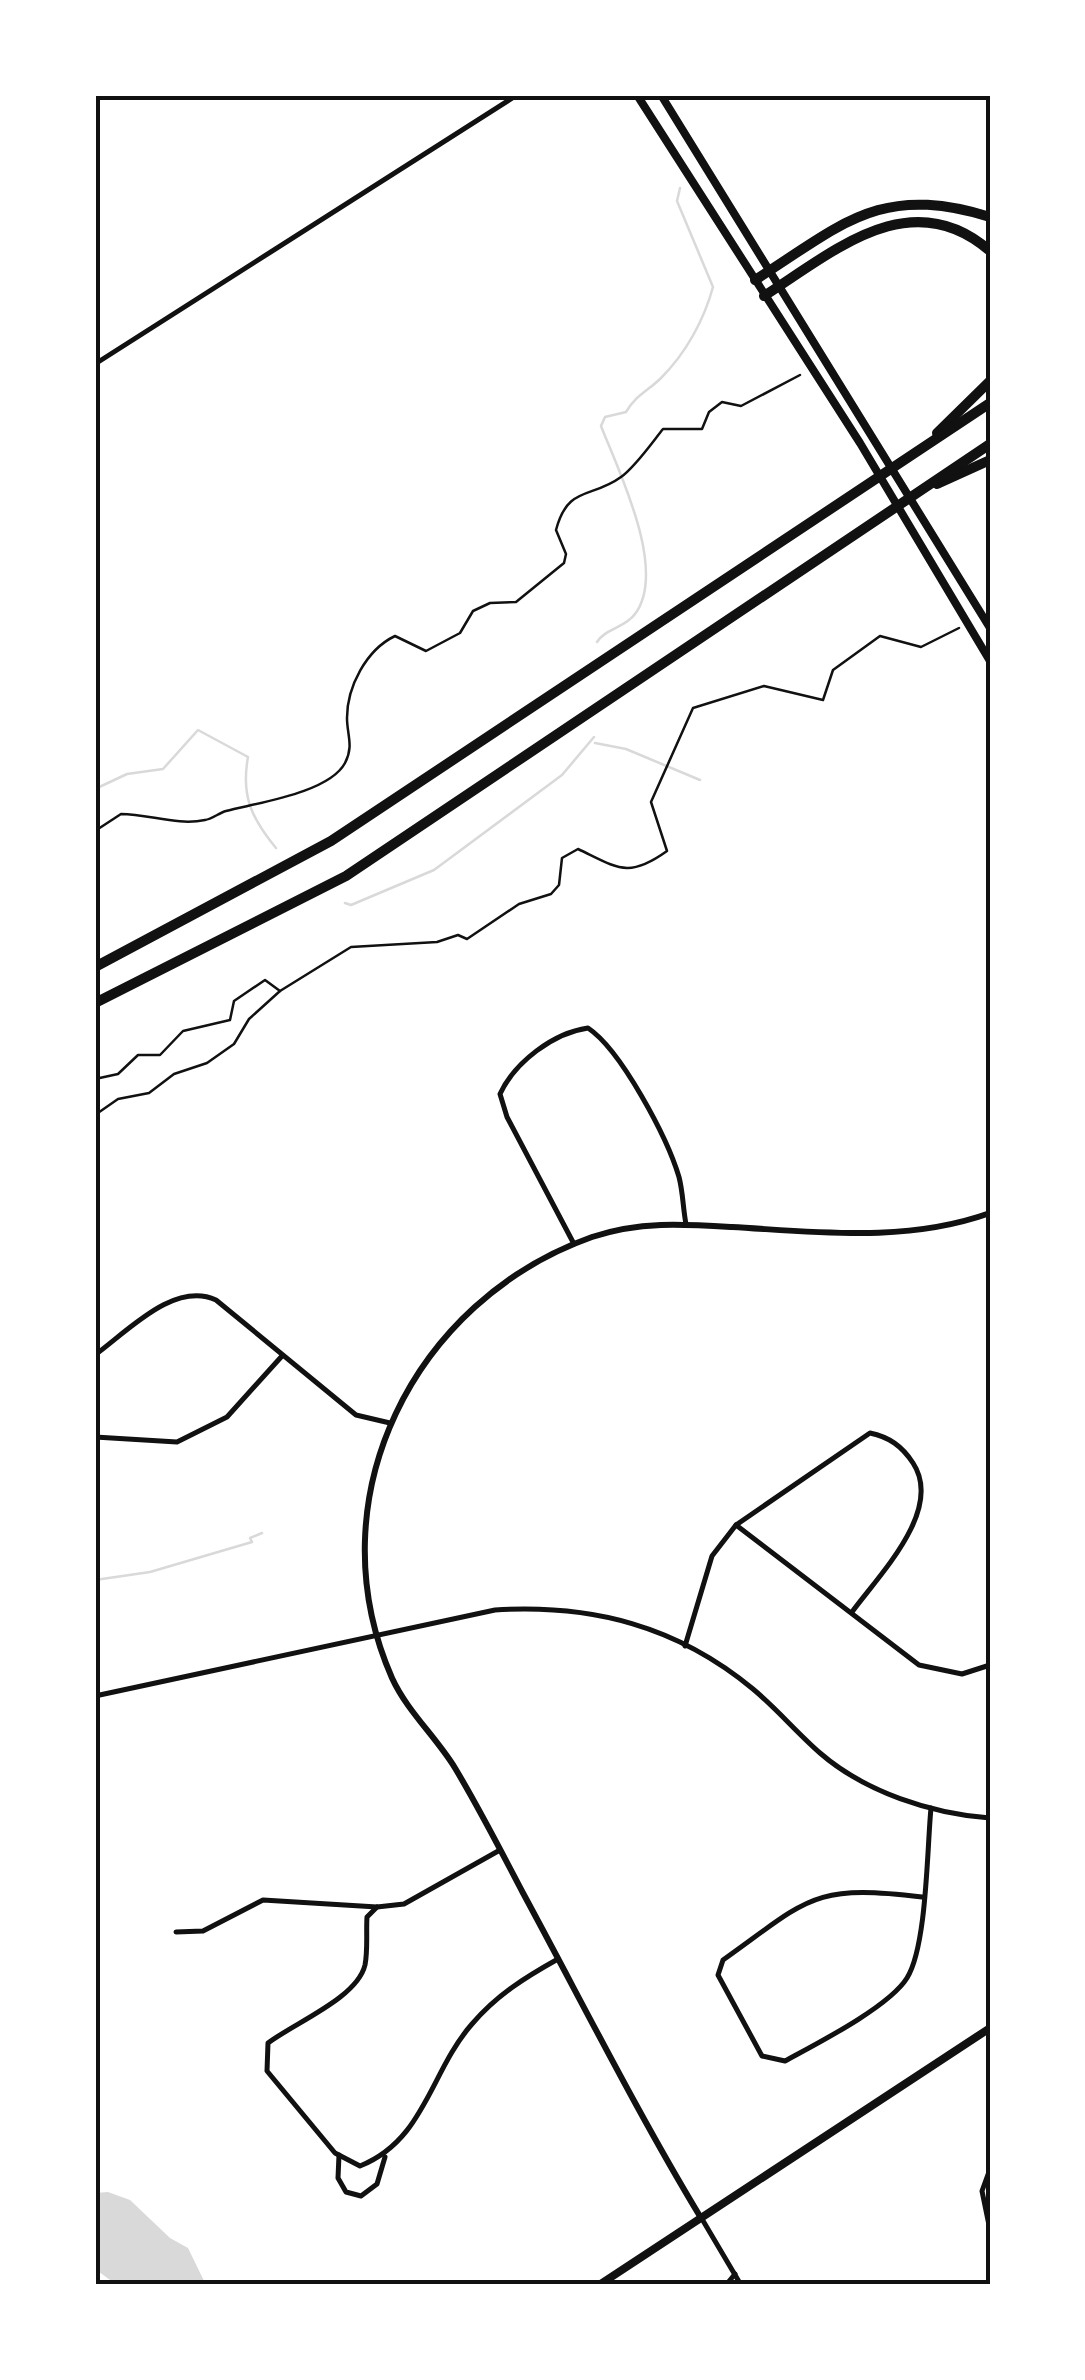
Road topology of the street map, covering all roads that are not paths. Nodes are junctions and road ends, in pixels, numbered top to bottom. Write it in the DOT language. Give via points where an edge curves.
graph roads {
  1 [pos="516,95"];
  2 [pos="637,95"];
  3 [pos="662,95"];
  4 [pos="990,217"];
  5 [pos="990,251"];
  6 [pos="770,271"];
  7 [pos="755,280"];
  8 [pos="779,286"];
  9 [pos="764,296"];
  10 [pos="95,364"];
  11 [pos="990,381"];
  12 [pos="990,403"];
  13 [pos="990,444"];
  14 [pos="906,460"];
  15 [pos="990,460"];
  16 [pos="926,487"];
  17 [pos="990,628"];
  18 [pos="990,661"];
  19 [pos="95,967"];
  20 [pos="95,1003"];
  21 [pos="990,1213"];
  22 [pos="686,1224"];
  23 [pos="574,1244"];
  24 [pos="95,1355"];
  25 [pos="282,1356"];
  26 [pos="390,1424"];
  27 [pos="95,1437"];
  28 [pos="736,1525"];
  29 [pos="852,1612"];
  30 [pos="378,1636"];
  31 [pos="685,1646"];
  32 [pos="990,1665"];
  33 [pos="95,1696"];
  34 [pos="930,1808"];
  35 [pos="990,1818"];
  36 [pos="500,1850"];
  37 [pos="922,1897"];
  38 [pos="377,1907"];
  39 [pos="176,1932"];
  40 [pos="558,1960"];
  41 [pos="990,2028"];
  42 [pos="386,2154"];
  43 [pos="339,2155"];
  44 [pos="990,2168"];
  45 [pos="702,2219"];
  46 [pos="990,2230"];
  47 [pos="735,2274"];
  48 [pos="599,2285"];
  49 [pos="726,2285"];
  50 [pos="741,2285"];
  1 -- 10 [label="street"];
  2 -- 7 [label="main road"];
  3 -- 6 [label="main road"];
  4 -- 6 [label="highway" via="931,202 884,206"];
  5 -- 8 [label="highway" via="941,226 896,222 863,234"];
  6 -- 7 [label="highway"];
  6 -- 8 [label="main road"];
  7 -- 9 [label="main road"];
  8 -- 9 [label="highway"];
  8 -- 17 [label="main road"];
  9 -- 18 [label="main road"];
  11 -- 14 [label="highway"];
  12 -- 14 [label="highway"];
  13 -- 16 [label="highway"];
  14 -- 19 [label="highway" via="331,842"];
  15 -- 16 [label="highway"];
  16 -- 20 [label="highway" via="346,876"];
  21 -- 22 [label="street" via="864,1235"];
  22 -- 23 [label="street" via="659,1222"];
  22 -- 23 [label="street" via="669,1153 606,1040 588,1028 569,1031 514,1069 500,1094"];
  23 -- 26 [label="street" via="517,1270 461,1316"];
  24 -- 25 [label="street" via="176,1297 198,1292"];
  25 -- 26 [label="street" via="356,1415"];
  25 -- 27 [label="street" via="227,1417 177,1442"];
  26 -- 30 [label="street" via="366,1517"];
  28 -- 29 [label="street"];
  28 -- 29 [label="street" via="870,1433 887,1436 922,1476 922,1500"];
  28 -- 31 [label="street" via="712,1556"];
  29 -- 32 [label="street" via="919,1665 962,1674"];
  30 -- 31 [label="street" via="496,1610 555,1606 616,1618"];
  30 -- 33 [label="street"];
  30 -- 36 [label="street" via="392,1678 457,1770"];
  31 -- 34 [label="street" via="752,1688 823,1756 880,1790"];
  34 -- 35 [label="street"];
  34 -- 37 [label="street"];
  36 -- 38 [label="street" via="404,1904"];
  36 -- 40 [label="street"];
  37 -- 37 [label="street" via="918,1954 906,1980 785,2061 762,2056 718,1975 724,1960 810,1898 858,1889"];
  38 -- 39 [label="street" via="263,1900 203,1931"];
  38 -- 43 [label="street" via="368,1917 364,1966 352,1991 268,2043 268,2071"];
  40 -- 42 [label="street" via="510,1986 469,2027 412,2128"];
  40 -- 45 [label="street"];
  41 -- 45 [label="main road"];
  42 -- 43 [label="street" via="360,2166"];
  42 -- 43 [label="street" via="377,2184 361,2196 346,2192 338,2178"];
  44 -- 46 [label="street" via="982,2191"];
  45 -- 47 [label="street"];
  45 -- 48 [label="main road"];
  47 -- 49 [label="street"];
  47 -- 50 [label="street"];
}
